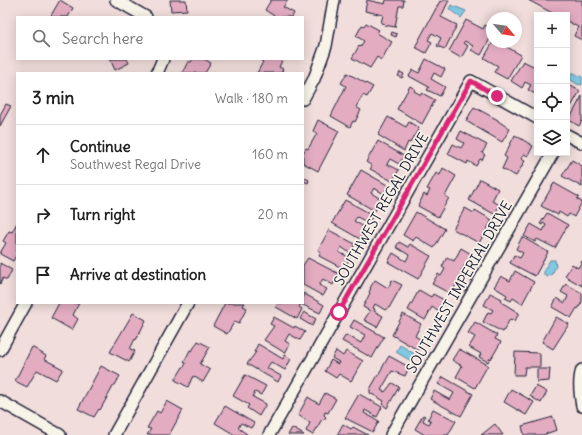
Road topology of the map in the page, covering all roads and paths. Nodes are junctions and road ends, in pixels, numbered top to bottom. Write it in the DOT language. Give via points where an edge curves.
graph roads {
  1 [pos="116,0"];
  2 [pos="334,0"];
  3 [pos="144,16"];
  4 [pos="163,60"];
  5 [pos="157,72"];
  6 [pos="304,97"];
  7 [pos="534,116"];
  8 [pos="570,137"];
  9 [pos="582,143"];
  10 [pos="550,156"];
  11 [pos="25,304"];
  12 [pos="187,304"];
  13 [pos="0,350"];
  14 [pos="582,370"];
  15 [pos="0,401"];
  16 [pos="582,406"];
  17 [pos="60,435"];
  18 [pos="114,435"];
  19 [pos="269,435"];
  20 [pos="391,435"];
  1 -- 3 [label="street"];
  2 -- 6 [label="street" via="326,46 314,79"];
  4 -- 5 [label="street"];
  7 -- 19 [label="street, SOUTHWEST REGAL DRIVE" via="471,81"];
  8 -- 9 [label="street"];
  10 -- 20 [label="street, SOUTHWEST IMPERIAL DRIVE"];
  11 -- 13 [label="street"];
  12 -- 18 [label="street"];
  14 -- 16 [label="street"];
  15 -- 17 [label="street"];
}
